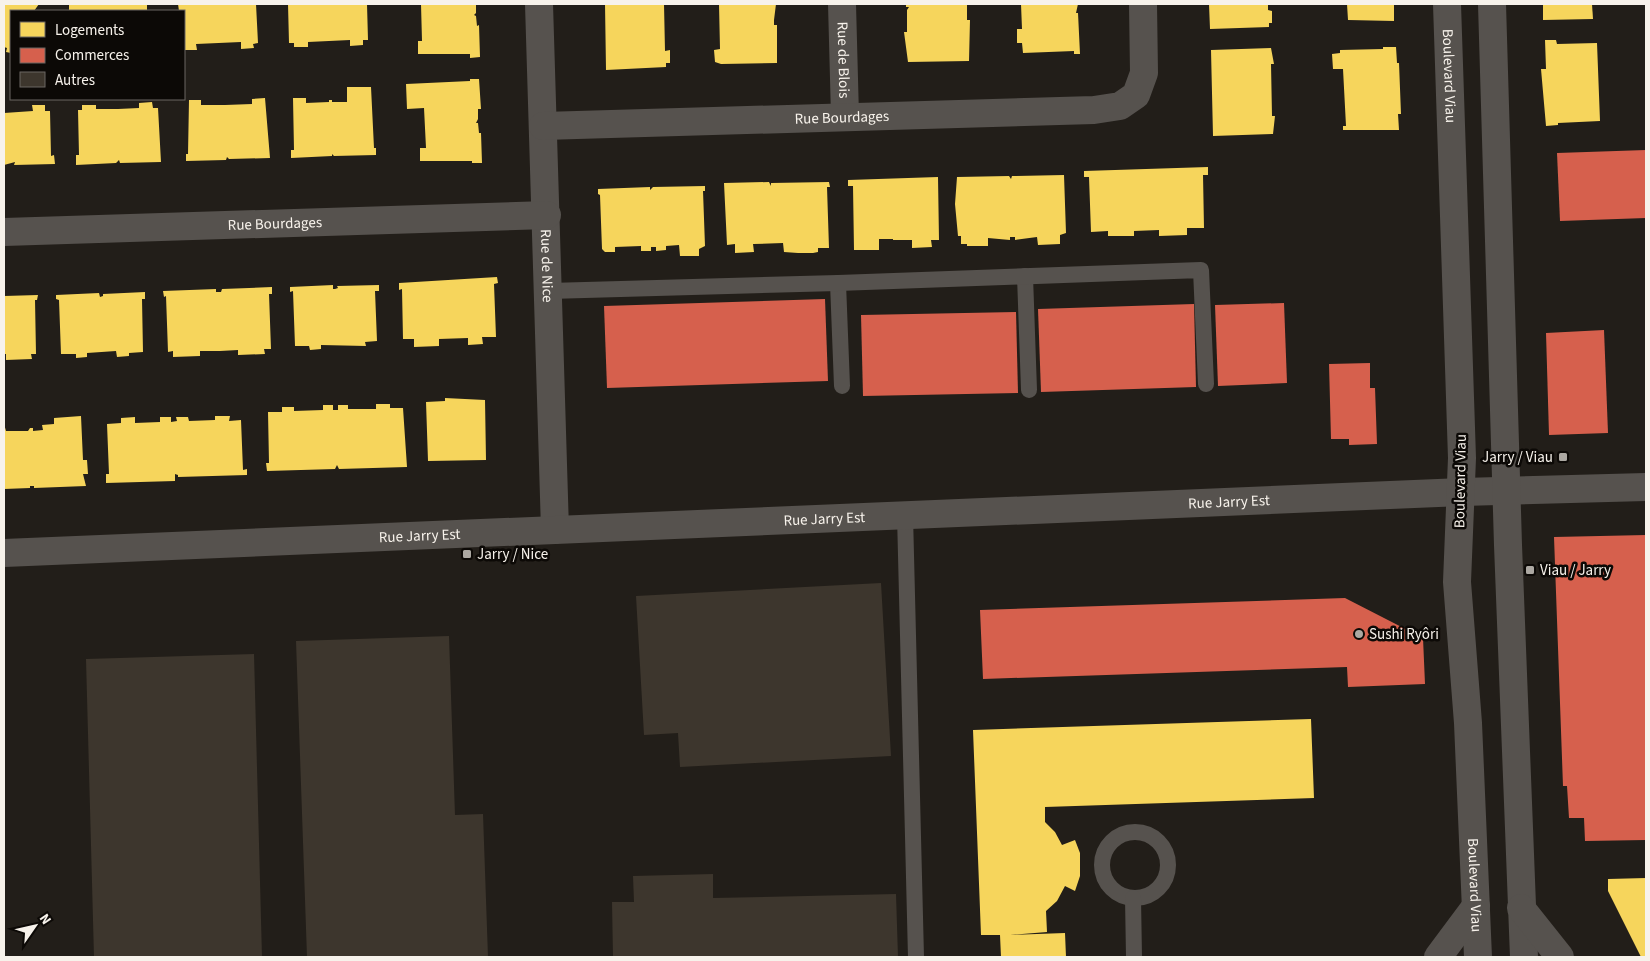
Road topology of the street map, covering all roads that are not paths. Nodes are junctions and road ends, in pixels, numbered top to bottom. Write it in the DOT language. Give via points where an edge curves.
graph roads {
  1 [pos="539,4"];
  2 [pos="842,4"];
  3 [pos="1143,4"];
  4 [pos="1447,4"];
  5 [pos="1492,4"];
  6 [pos="845,116"];
  7 [pos="543,126"];
  8 [pos="546,215"];
  9 [pos="4,232"];
  10 [pos="1025,276"];
  11 [pos="838,283"];
  12 [pos="549,290"];
  13 [pos="1206,384"];
  14 [pos="842,386"];
  15 [pos="1029,390"];
  16 [pos="1646,486"];
  17 [pos="1462,492"];
  18 [pos="1507,492"];
  19 [pos="905,515"];
  20 [pos="556,530"];
  21 [pos="4,553"];
  22 [pos="1133,898"];
  23 [pos="1476,906"];
  24 [pos="1521,908"];
  25 [pos="916,957"];
  26 [pos="1134,957"];
  27 [pos="1438,957"];
  28 [pos="1478,957"];
  29 [pos="1524,957"];
  30 [pos="1560,957"];
  1 -- 7 [label="street, Rue de Nice"];
  2 -- 6 [label="street, Rue de Blois"];
  3 -- 6 [label="street, Rue Bourdages" via="1144,73 1136,94 1120,106 1094,110"];
  4 -- 17 [label="street, Boulevard Viau"];
  5 -- 18 [label="street"];
  6 -- 7 [label="street, Rue Bourdages"];
  7 -- 8 [label="street, Rue de Nice"];
  8 -- 9 [label="street, Rue Bourdages"];
  8 -- 12 [label="street, Rue de Nice"];
  10 -- 11 [label="lane"];
  10 -- 13 [label="lane" via="1201,270"];
  10 -- 15 [label="lane"];
  11 -- 12 [label="lane"];
  11 -- 14 [label="lane"];
  12 -- 20 [label="street, Rue de Nice"];
  16 -- 18 [label="street, Rue Jarry Est"];
  17 -- 18 [label="street, Rue Jarry Est"];
  17 -- 19 [label="street, Rue Jarry Est"];
  17 -- 23 [label="street, Boulevard Viau" via="1457,582 1468,723"];
  18 -- 24 [label="street"];
  19 -- 20 [label="street, Rue Jarry Est"];
  19 -- 25 [label="lane"];
  20 -- 21 [label="street, Rue Jarry Est"];
  22 -- 22 [label="lane" via="1154,892 1162,884 1168,862 1165,852 1149,836 1138,833 1118,837 1108,848 1102,863 1107,883 1114,891"];
  22 -- 26 [label="lane"];
  23 -- 27 [label="street"];
  23 -- 28 [label="street, Boulevard Viau"];
  24 -- 29 [label="street"];
  24 -- 30 [label="street"];
}
